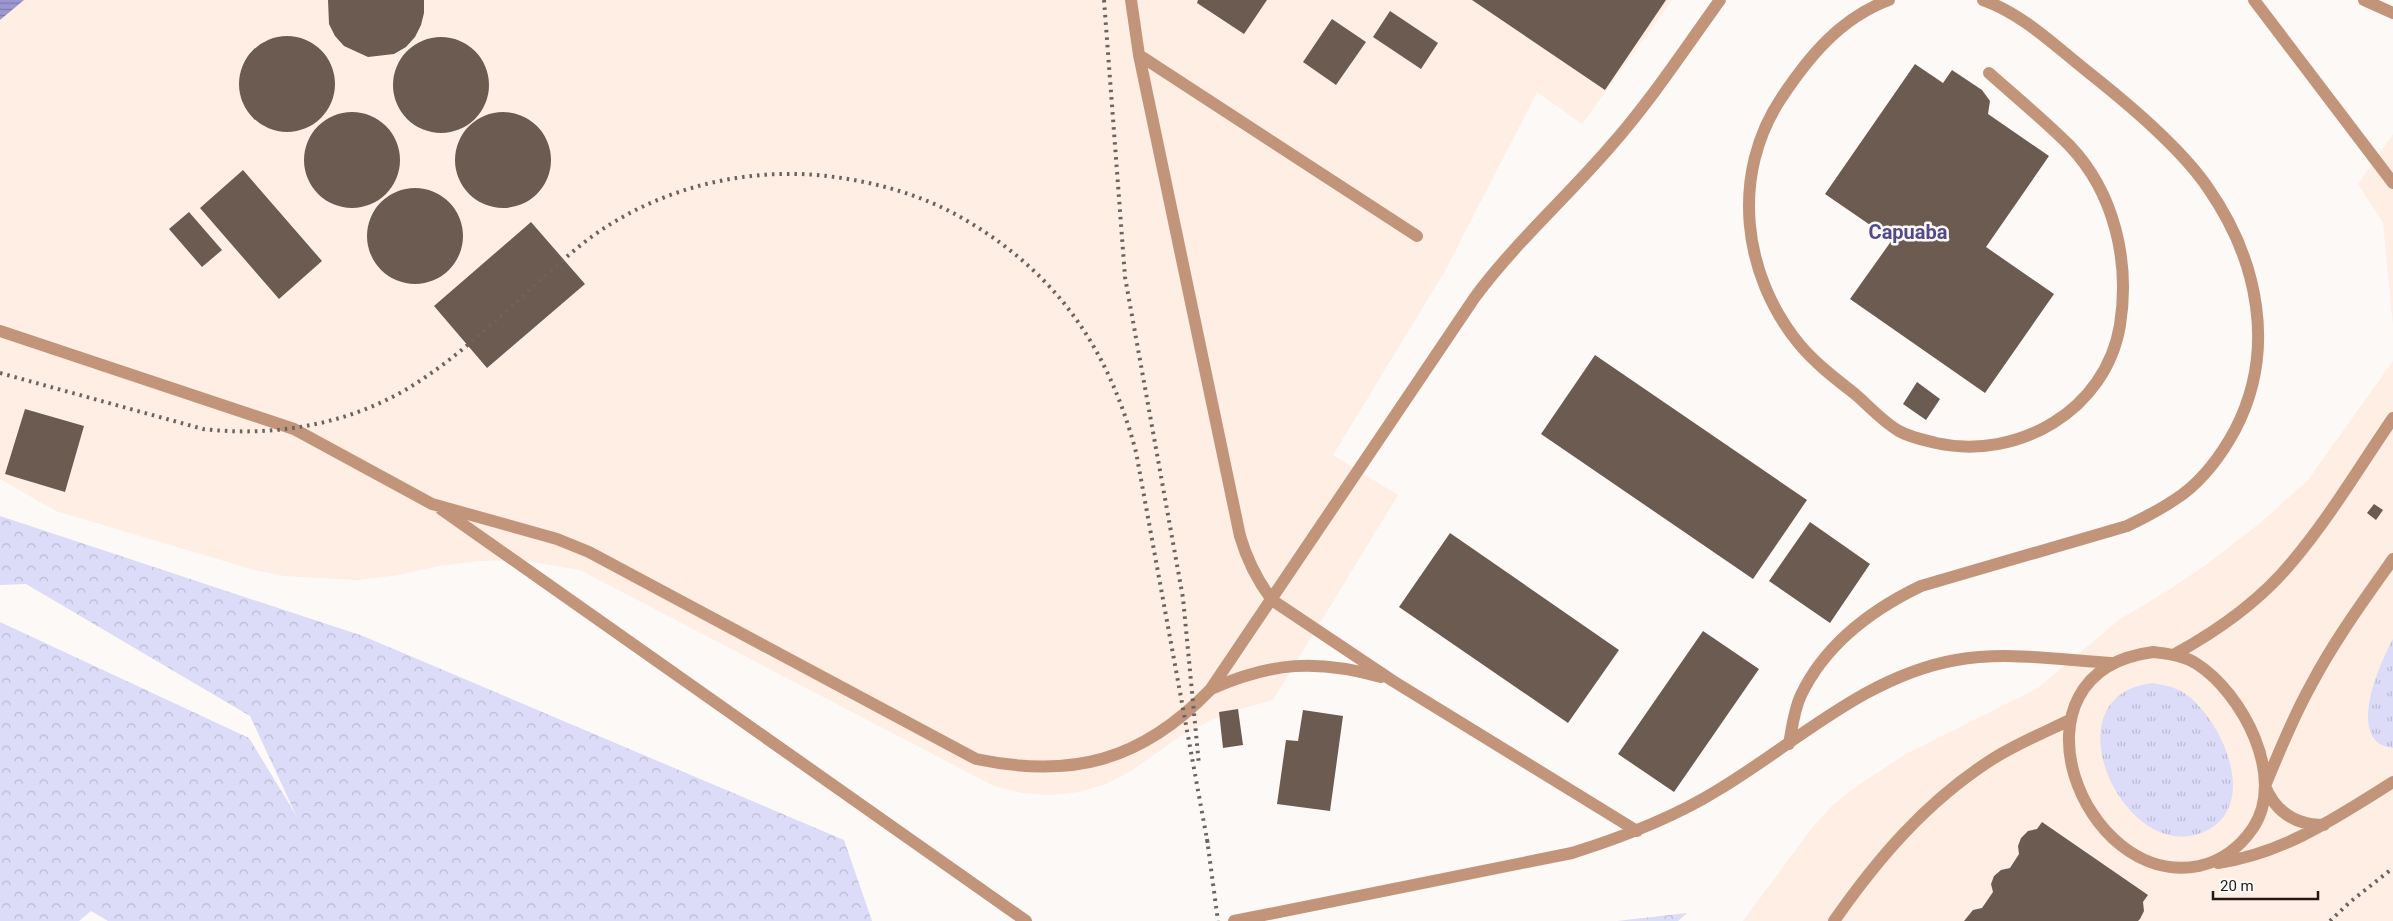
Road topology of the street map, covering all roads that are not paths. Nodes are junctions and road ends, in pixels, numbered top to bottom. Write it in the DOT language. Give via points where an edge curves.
graph roads {
  1 [pos="1131,0"];
  2 [pos="1720,0"];
  3 [pos="1889,0"];
  4 [pos="1983,0"];
  5 [pos="2254,0"];
  6 [pos="2364,0"];
  7 [pos="2393,13"];
  8 [pos="1139,55"];
  9 [pos="1989,73"];
  10 [pos="2393,183"];
  11 [pos="1417,236"];
  12 [pos="0,331"];
  13 [pos="2393,418"];
  14 [pos="432,504"];
  15 [pos="2393,559"];
  16 [pos="1272,600"];
  17 [pos="2175,654"];
  18 [pos="2111,663"];
  19 [pos="1393,681"];
  20 [pos="1210,690"];
  21 [pos="2070,720"];
  22 [pos="1789,744"];
  23 [pos="2393,782"];
  24 [pos="2265,786"];
  25 [pos="2324,825"];
  26 [pos="1637,831"];
  27 [pos="2208,864"];
  28 [pos="1026,921"];
  29 [pos="1234,921"];
  30 [pos="1834,921"];
  1 -- 8 [label="lane"];
  2 -- 16 [label="lane" via="1654,93 1610,147 1501,262"];
  3 -- 9 [label="lane" via="1848,21 1827,40 1800,69 1779,101 1761,136 1752,167 1749,231 1767,292 1800,345 1899,431 1948,445 1999,444 2045,428 2065,416 2101,377 2119,329 2123,298 2123,266 2117,235 2099,188 2070,146"];
  4 -- 22 [label="lane" via="2017,16 2102,83 2188,162 2208,187 2239,243 2257,302 2258,360 2252,390 2228,444 2208,470 2157,512 2127,526 1921,586 1866,617 1818,666 1800,696"];
  5 -- 10 [label="lane"];
  6 -- 7 [label="lane"];
  8 -- 11 [label="lane"];
  8 -- 16 [label="lane" via="1240,536 1254,573"];
  12 -- 14 [label="lane" via="294,429"];
  13 -- 17 [label="lane" via="2291,563 2226,624"];
  14 -- 20 [label="lane" via="556,539 589,552 976,759 1039,768 1072,766 1103,759 1133,748 1161,732"];
  14 -- 28 [label="lane"];
  15 -- 24 [label="lane" via="2311,684"];
  16 -- 19 [label="lane"];
  16 -- 20 [label="lane"];
  17 -- 18 [label="lane" via="2153,652"];
  17 -- 24 [label="lane" via="2196,663 2215,678 2243,712 2254,735"];
  18 -- 21 [label="lane" via="2087,684"];
  18 -- 22 [label="lane" via="1984,656 1928,666 1854,699"];
  19 -- 20 [label="lane" via="1341,667 1289,666 1262,670"];
  19 -- 26 [label="lane"];
  21 -- 27 [label="lane" via="2068,743 2079,790 2107,832 2151,862 2189,868"];
  21 -- 30 [label="lane" via="1991,760 1949,791 1890,847"];
  22 -- 26 [label="lane" via="1717,791"];
  23 -- 25 [label="lane"];
  24 -- 25 [label="lane" via="2276,807 2285,815 2310,825"];
  24 -- 27 [label="lane" via="2255,826 2226,856"];
  25 -- 27 [label="lane" via="2273,850"];
  26 -- 29 [label="lane" via="1572,854"];
}
